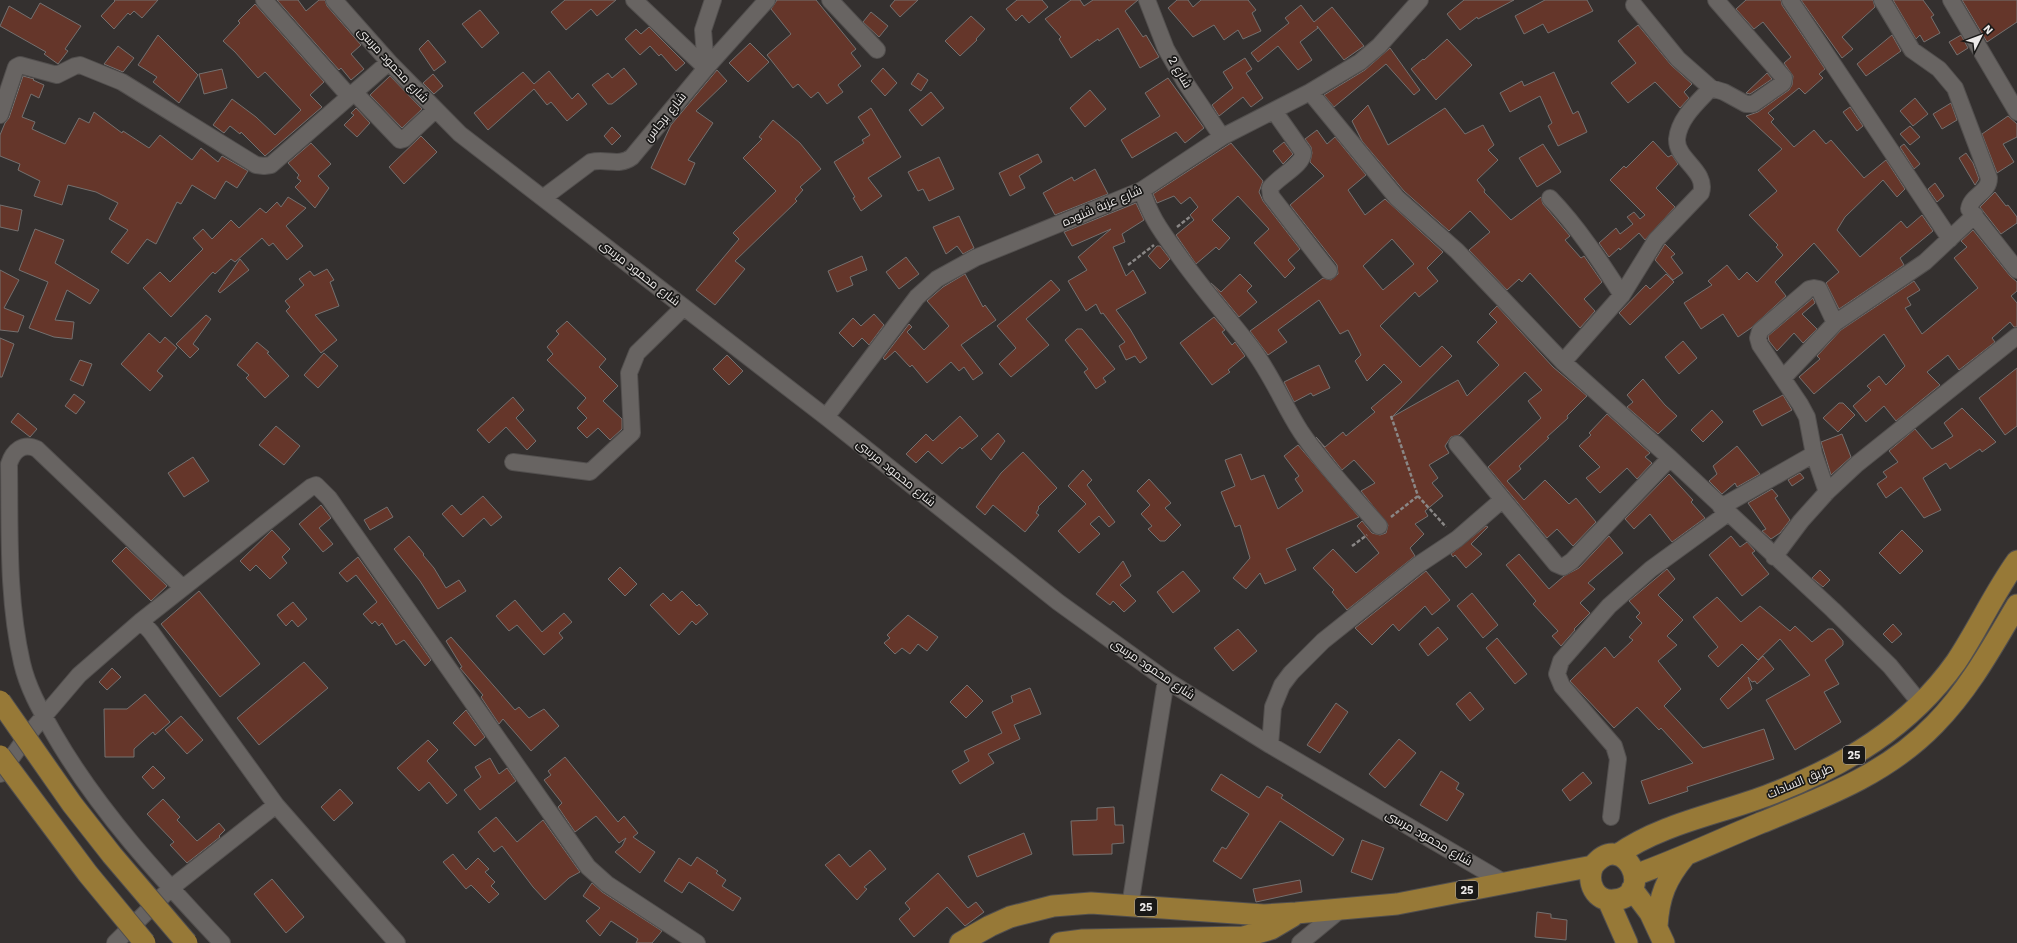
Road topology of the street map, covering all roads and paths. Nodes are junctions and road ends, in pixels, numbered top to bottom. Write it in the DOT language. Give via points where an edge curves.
graph roads {
  1 [pos="264,0"];
  2 [pos="334,0"];
  3 [pos="634,0"];
  4 [pos="713,0"];
  5 [pos="767,0"];
  6 [pos="830,0"];
  7 [pos="1147,0"];
  8 [pos="1420,0"];
  9 [pos="1716,0"];
  10 [pos="1790,0"];
  11 [pos="1882,0"];
  12 [pos="1951,0"];
  13 [pos="1634,5"];
  14 [pos="877,50"];
  15 [pos="389,62"];
  16 [pos="706,68"];
  17 [pos="1711,88"];
  18 [pos="1310,92"];
  19 [pos="351,94"];
  20 [pos="434,110"];
  21 [pos="1274,111"];
  22 [pos="2017,112"];
  23 [pos="0,114"];
  24 [pos="1222,138"];
  25 [pos="1142,190"];
  26 [pos="543,198"];
  27 [pos="1550,198"];
  28 [pos="1975,215"];
  29 [pos="1950,239"];
  30 [pos="2017,270"];
  31 [pos="1329,271"];
  32 [pos="1622,296"];
  33 [pos="684,307"];
  34 [pos="1836,323"];
  35 [pos="2017,336"];
  36 [pos="1563,362"];
  37 [pos="1783,378"];
  38 [pos="1391,416"];
  39 [pos="826,417"];
  40 [pos="1457,444"];
  41 [pos="1814,454"];
  42 [pos="1670,458"];
  43 [pos="513,462"];
  44 [pos="1827,492"];
  45 [pos="1502,500"];
  46 [pos="1724,510"];
  47 [pos="1379,526"];
  48 [pos="1457,539"];
  49 [pos="1774,557"];
  50 [pos="2017,561"];
  51 [pos="183,588"];
  52 [pos="2017,605"];
  53 [pos="141,621"];
  54 [pos="1166,680"];
  55 [pos="0,701"];
  56 [pos="1921,704"];
  57 [pos="44,717"];
  58 [pos="1270,745"];
  59 [pos="0,756"];
  60 [pos="0,774"];
  61 [pos="276,805"];
  62 [pos="1611,817"];
  63 [pos="1617,855"];
  64 [pos="1686,856"];
  65 [pos="1593,866"];
  66 [pos="1634,882"];
  67 [pos="1505,883"];
  68 [pos="171,888"];
  69 [pos="1608,900"];
  70 [pos="1130,906"];
  71 [pos="1340,910"];
  72 [pos="1296,913"];
  73 [pos="1661,935"];
  74 [pos="115,943"];
  75 [pos="145,943"];
  76 [pos="187,943"];
  77 [pos="222,943"];
  78 [pos="397,943"];
  79 [pos="697,943"];
  80 [pos="960,943"];
  81 [pos="1060,943"];
  82 [pos="1300,943"];
  83 [pos="1627,943"];
  1 -- 19 [label="street"];
  2 -- 15 [label="street, شارع محمود مرسى"];
  3 -- 16 [label="street"];
  4 -- 16 [label="street" via="703,30"];
  5 -- 16 [label="street, شارع برجاس"];
  6 -- 14 [label="street"];
  7 -- 24 [label="street, شارع 2" via="1170,55"];
  8 -- 18 [label="street, شارع عزبة شنوده" via="1370,54"];
  9 -- 17 [label="street" via="1784,78 1783,83 1753,104 1746,104"];
  10 -- 29 [label="street"];
  11 -- 28 [label="street" via="1912,50 1929,60 1947,77 1962,102 1989,178 1987,188 1970,206 1969,209"];
  12 -- 22 [label="street"];
  13 -- 17 [label="street" via="1678,59"];
  15 -- 19 [label="street"];
  15 -- 20 [label="street, شارع محمود مرسى"];
  16 -- 26 [label="street, شارع برجاس" via="632,157 621,163 597,160 591,162"];
  17 -- 32 [label="street" via="1690,111 1677,139 1679,149 1700,177 1703,186 1701,193 1656,240"];
  18 -- 21 [label="street, شارع عزبة شنوده"];
  18 -- 36 [label="street" via="1398,198 1457,251"];
  19 -- 20 [label="street" via="400,140"];
  19 -- 23 [label="street" via="271,165 264,166 256,165 122,82 80,65 57,75 20,65 16,67"];
  20 -- 26 [label="street, شارع محمود مرسى" via="460,134"];
  21 -- 24 [label="street, شارع عزبة شنوده"];
  21 -- 31 [label="street" via="1304,152 1304,158 1276,180 1270,188 1271,196"];
  24 -- 25 [label="street, شارع عزبة شنوده"];
  25 -- 39 [label="street, شارع عزبة شنوده" via="975,258 937,279 911,304"];
  25 -- 47 [label="street" via="1147,209 1164,236 1250,346 1303,434 1343,486"];
  26 -- 33 [label="street, شارع محمود مرسى"];
  27 -- 32 [label="street" via="1586,240"];
  28 -- 29 [label="street"];
  28 -- 30 [label="street"];
  29 -- 34 [label="street" via="1925,262"];
  32 -- 36 [label="street"];
  33 -- 39 [label="street, شارع محمود مرسى"];
  33 -- 43 [label="street" via="637,353 629,373 632,433 590,472"];
  34 -- 37 [label="street"];
  34 -- 37 [label="street" via="1818,289 1814,288 1809,289 1760,331 1760,345"];
  35 -- 44 [label="street" via="1881,444"];
  36 -- 42 [label="street"];
  37 -- 41 [label="street" via="1807,417"];
  38 -- 48 [label="path" via="1418,496"];
  39 -- 54 [label="street, شارع محمود مرسى" via="1058,602"];
  40 -- 45 [label="street"];
  41 -- 44 [label="street"];
  41 -- 46 [label="street"];
  42 -- 45 [label="street" via="1563,567 1556,564"];
  42 -- 46 [label="street"];
  44 -- 49 [label="street"];
  45 -- 48 [label="street"];
  46 -- 49 [label="street"];
  46 -- 62 [label="street" via="1608,606 1561,662 1557,674 1562,686 1614,746 1618,759"];
  48 -- 58 [label="street" via="1418,565 1323,641 1291,673 1282,685 1273,707"];
  49 -- 56 [label="street" via="1890,666"];
  50 -- 56 [label="main road, طريق السادات / 25" via="1956,661"];
  51 -- 53 [label="street"];
  51 -- 57 [label="street" via="37,449 27,446 18,450 9,464 14,616 22,664 30,692"];
  51 -- 79 [label="street" via="316,485 588,867 607,884"];
  52 -- 64 [label="main road, طريق السادات / 25" via="1968,686 1934,725 1894,759 1850,786"];
  53 -- 57 [label="street" via="79,674"];
  53 -- 61 [label="street"];
  54 -- 58 [label="street, شارع محمود مرسى"];
  54 -- 70 [label="street"];
  55 -- 76 [label="main road, bridge" via="77,810"];
  56 -- 63 [label="main road, طريق السادات / 25" via="1895,727 1836,766 1770,794 1659,832"];
  57 -- 60 [label="street"];
  57 -- 68 [label="street" via="95,797"];
  58 -- 67 [label="street, شارع محمود مرسى"];
  59 -- 75 [label="main road, bridge" via="88,874"];
  61 -- 68 [label="street"];
  61 -- 78 [label="street"];
  63 -- 65 [label="main road" via="1603,857"];
  63 -- 66 [label="main road" via="1629,862"];
  64 -- 66 [label="main road, طريق السادات / 25"];
  64 -- 73 [label="main road" via="1673,871 1664,888 1659,907"];
  65 -- 67 [label="main road, 25"];
  65 -- 69 [label="main road" via="1590,873 1592,887 1596,893"];
  66 -- 69 [label="main road" via="1622,898"];
  66 -- 73 [label="main road"];
  67 -- 71 [label="main road, 25" via="1397,904"];
  68 -- 74 [label="street"];
  68 -- 77 [label="street"];
  69 -- 83 [label="main road"];
  70 -- 72 [label="main road, 25" via="1264,915"];
  70 -- 80 [label="main road, 25" via="1091,903 1038,909 1010,917"];
  71 -- 72 [label="main road, 25"];
  71 -- 82 [label="street"];
  72 -- 81 [label="main road" via="1271,929 1243,937 1083,940"];
}
